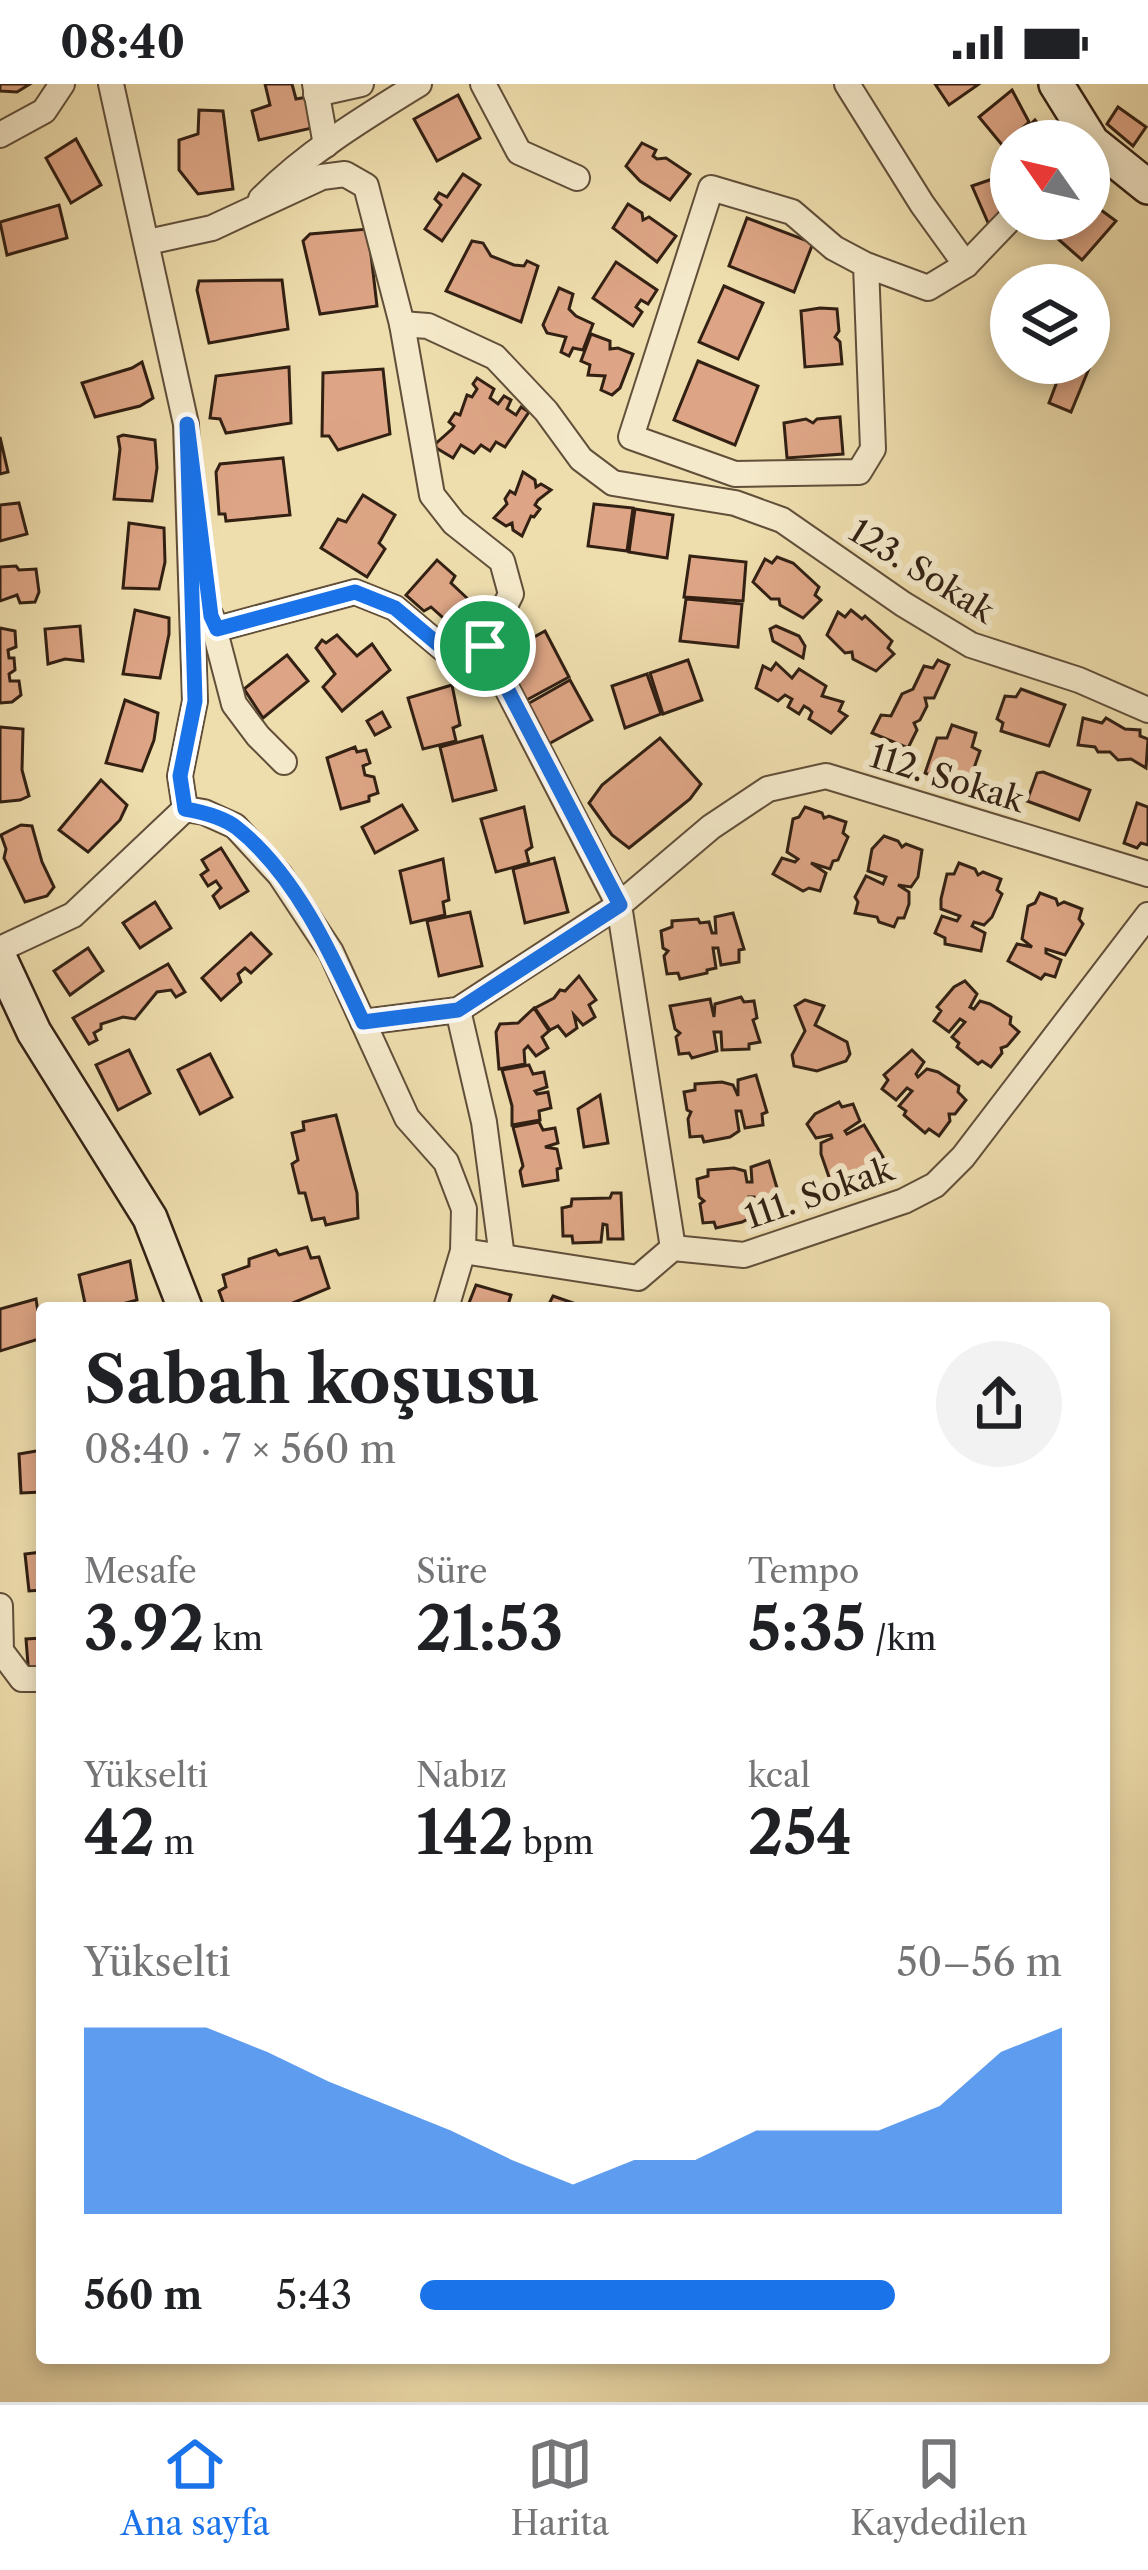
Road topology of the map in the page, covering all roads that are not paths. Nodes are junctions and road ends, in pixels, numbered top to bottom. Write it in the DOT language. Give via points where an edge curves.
graph roads {
  1 [pos="62,84"];
  2 [pos="111,84"];
  3 [pos="361,84"];
  4 [pos="419,84"];
  5 [pos="483,84"];
  6 [pos="847,84"];
  7 [pos="1056,84"];
  8 [pos="316,89"];
  9 [pos="1077,120"];
  10 [pos="0,135"];
  11 [pos="326,146"];
  12 [pos="1110,159"];
  13 [pos="577,178"];
  14 [pos="1148,188"];
  15 [pos="251,210"];
  16 [pos="990,240"];
  17 [pos="148,242"];
  18 [pos="866,265"];
  19 [pos="966,265"];
  20 [pos="402,324"];
  21 [pos="187,424"];
  22 [pos="735,474"];
  23 [pos="735,502"];
  24 [pos="217,629"];
  25 [pos="485,646"];
  26 [pos="1148,710"];
  27 [pos="284,761"];
  28 [pos="185,809"];
  29 [pos="1148,874"];
  30 [pos="620,905"];
  31 [pos="1148,915"];
  32 [pos="0,950"];
  33 [pos="0,959"];
  34 [pos="458,1010"];
  35 [pos="363,1022"];
  36 [pos="674,1249"];
  37 [pos="463,1251"];
  38 [pos="502,1257"];
  39 [pos="183,1302"];
  40 [pos="448,1302"];
  41 [pos="0,1606"];
  42 [pos="36,1679"];
  1 -- 10 [label="street" via="44,112"];
  2 -- 17 [label="street"];
  3 -- 8 [label="street"];
  4 -- 11 [label="street"];
  5 -- 13 [label="street" via="519,152"];
  6 -- 19 [label="street"];
  7 -- 9 [label="street"];
  8 -- 11 [label="street"];
  11 -- 15 [label="street"];
  12 -- 14 [label="street"];
  15 -- 17 [label="street"];
  15 -- 20 [label="street" via="322,177 345,174 366,186"];
  16 -- 19 [label="street"];
  17 -- 21 [label="street"];
  18 -- 19 [label="street" via="928,288"];
  18 -- 22 [label="street" via="873,449 859,472"];
  18 -- 22 [label="street" via="792,212 711,188 631,437"];
  20 -- 23 [label="street, 123. Sokak" via="428,326 495,357 580,459 613,483"];
  20 -- 25 [label="street" via="432,495 502,561 512,595"];
  21 -- 24 [label="street"];
  21 -- 28 [label="street" via="195,701 180,776"];
  22 -- 23 [label="street"];
  23 -- 26 [label="street, 123. Sokak" via="782,520 971,645"];
  24 -- 25 [label="street" via="355,592 395,608 452,656"];
  24 -- 27 [label="street" via="234,704"];
  25 -- 30 [label="street"];
  28 -- 32 [label="street" via="73,915"];
  28 -- 35 [label="street" via="235,826 280,874 331,952"];
  29 -- 30 [label="street, 112. Sokak" via="826,776 768,789"];
  30 -- 34 [label="street, 112. Sokak"];
  30 -- 36 [label="street"];
  31 -- 36 [label="street, 111. Sokak" via="935,1185 744,1255"];
  33 -- 39 [label="street" via="34,1032 150,1218"];
  34 -- 35 [label="street, 112. Sokak"];
  34 -- 38 [label="street"];
  35 -- 37 [label="street" via="407,1118 446,1162 464,1209"];
  36 -- 38 [label="street" via="638,1278"];
  37 -- 38 [label="street"];
  37 -- 40 [label="street"];
  41 -- 42 [label="street" via="1,1651 22,1678"];
}
